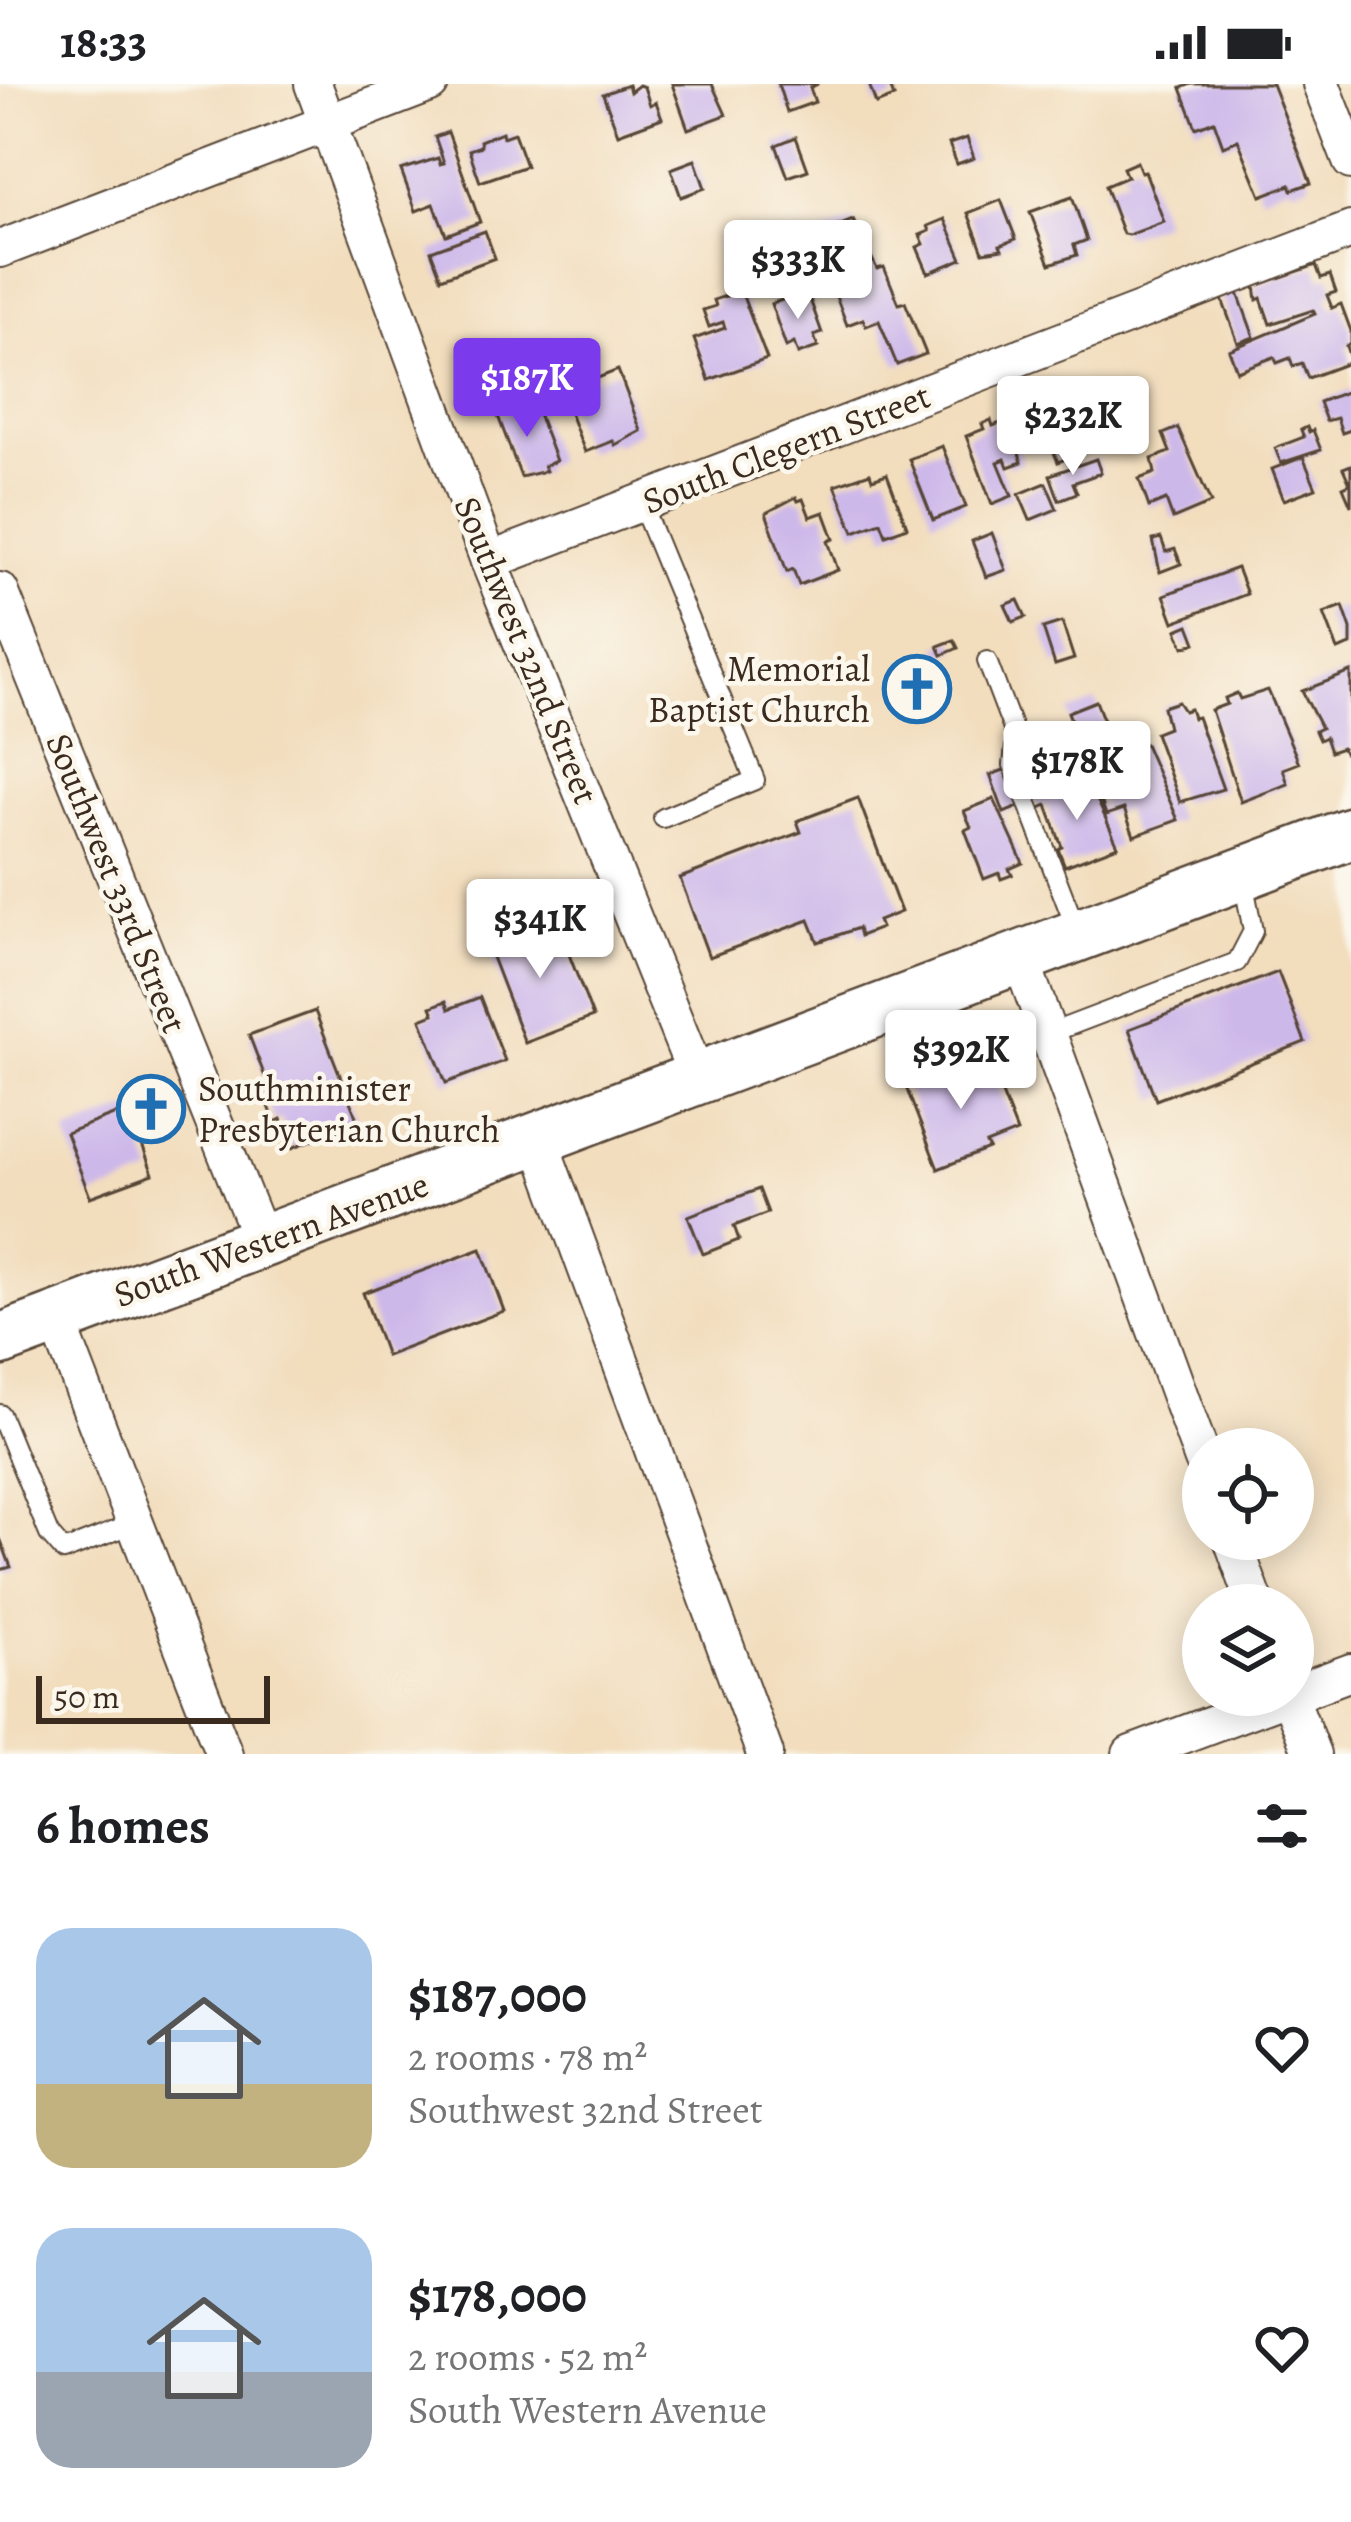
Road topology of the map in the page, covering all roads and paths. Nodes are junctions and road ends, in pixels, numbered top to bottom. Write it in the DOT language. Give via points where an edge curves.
graph roads {
  1 [pos="313,84"];
  2 [pos="430,84"];
  3 [pos="1321,84"];
  4 [pos="328,123"];
  5 [pos="1351,161"];
  6 [pos="1351,230"];
  7 [pos="0,249"];
  8 [pos="641,503"];
  9 [pos="489,561"];
  10 [pos="0,591"];
  11 [pos="987,661"];
  12 [pos="663,818"];
  13 [pos="1351,833"];
  14 [pos="1241,874"];
  15 [pos="1079,935"];
  16 [pos="1020,957"];
  17 [pos="1048,1034"];
  18 [pos="698,1079"];
  19 [pos="539,1140"];
  20 [pos="262,1242"];
  21 [pos="56,1318"];
  22 [pos="0,1340"];
  23 [pos="0,1414"];
  24 [pos="1191,1428"];
  25 [pos="5,1439"];
  26 [pos="135,1522"];
  27 [pos="1351,1672"];
  28 [pos="1314,1686"];
  29 [pos="1234,1716"];
  30 [pos="1297,1716"];
  31 [pos="224,1754"];
  32 [pos="765,1754"];
  33 [pos="1130,1754"];
  34 [pos="1312,1754"];
  1 -- 4 [label="street, Southwest 32nd Street"];
  2 -- 4 [label="street"];
  3 -- 5 [label="street"];
  4 -- 7 [label="street"];
  4 -- 9 [label="street, Southwest 32nd Street"];
  6 -- 8 [label="street, South Clegern Street"];
  8 -- 9 [label="street, South Clegern Street"];
  8 -- 12 [label="lane" via="755,780"];
  9 -- 18 [label="street, Southwest 32nd Street"];
  10 -- 20 [label="street, Southwest 33rd Street"];
  11 -- 15 [label="lane" via="1016,737 1013,765"];
  13 -- 14 [label="main road, South Western Avenue"];
  14 -- 15 [label="main road, South Western Avenue"];
  14 -- 17 [label="lane" via="1253,931 1237,962"];
  15 -- 16 [label="main road, South Western Avenue"];
  16 -- 17 [label="street"];
  16 -- 18 [label="main road, South Western Avenue"];
  17 -- 24 [label="street"];
  18 -- 19 [label="main road, South Western Avenue"];
  19 -- 20 [label="main road, South Western Avenue"];
  19 -- 32 [label="street"];
  20 -- 21 [label="main road, South Western Avenue"];
  21 -- 22 [label="main road, South Western Avenue"];
  21 -- 26 [label="street"];
  23 -- 25 [label="lane"];
  25 -- 26 [label="lane" via="64,1551"];
  26 -- 31 [label="street"];
  27 -- 28 [label="street"];
  29 -- 33 [label="street"];
  30 -- 34 [label="street"];
}
